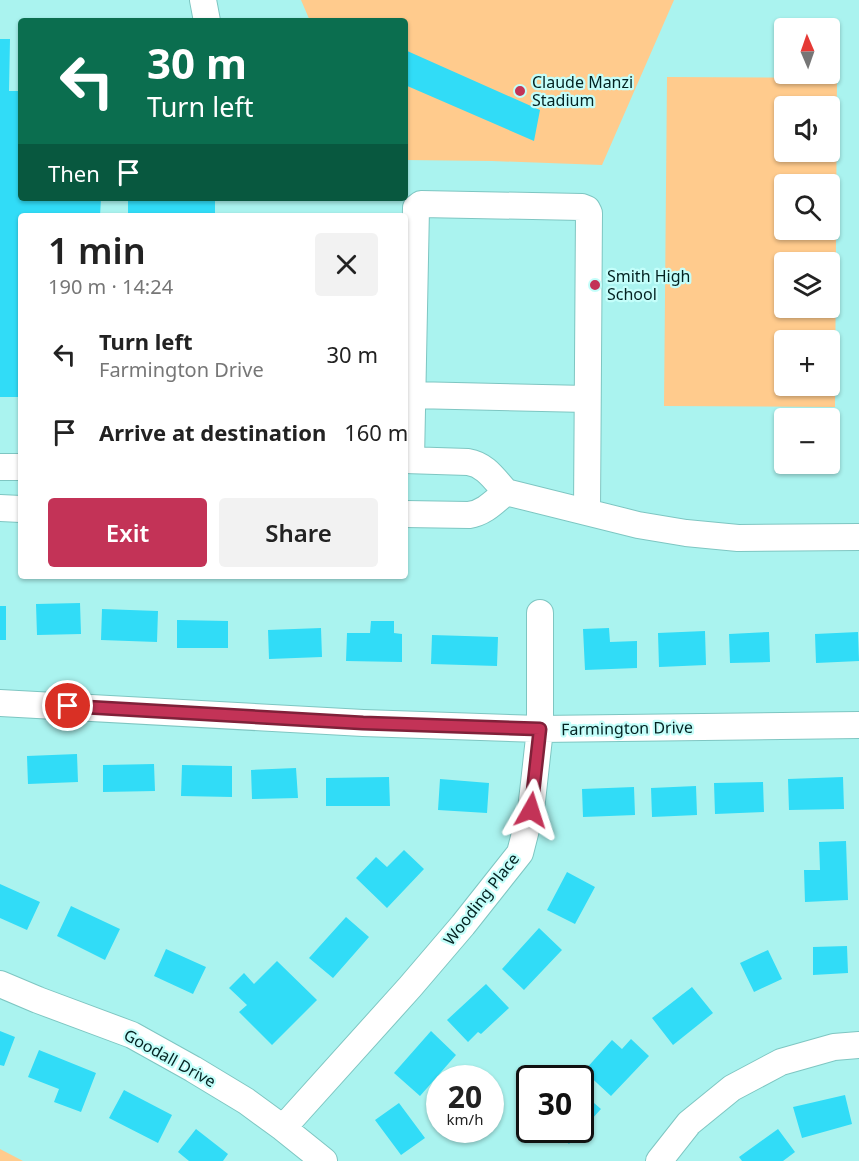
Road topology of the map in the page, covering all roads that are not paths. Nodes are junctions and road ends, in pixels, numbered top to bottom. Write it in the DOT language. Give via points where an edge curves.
graph roads {
  1 [pos="204,0"];
  2 [pos="207,18"];
  3 [pos="412,395"];
  4 [pos="587,399"];
  5 [pos="408,460"];
  6 [pos="0,467"];
  7 [pos="18,468"];
  8 [pos="506,492"];
  9 [pos="0,508"];
  10 [pos="18,509"];
  11 [pos="587,512"];
  12 [pos="408,514"];
  13 [pos="859,537"];
  14 [pos="540,613"];
  15 [pos="0,703"];
  16 [pos="859,725"];
  17 [pos="540,729"];
  18 [pos="0,984"];
  19 [pos="859,1045"];
  20 [pos="283,1128"];
  21 [pos="324,1161"];
  22 [pos="659,1161"];
  1 -- 2 [label="street"];
  3 -- 4 [label="street"];
  3 -- 4 [label="street" via="416,208 421,204 582,207 589,213"];
  3 -- 5 [label="street"];
  4 -- 11 [label="street"];
  5 -- 8 [label="street" via="477,463"];
  6 -- 7 [label="street"];
  8 -- 11 [label="street"];
  8 -- 12 [label="street" via="477,514"];
  9 -- 10 [label="street"];
  11 -- 13 [label="street" via="638,525 738,538"];
  14 -- 17 [label="street, Wooding Place"];
  15 -- 17 [label="street, Farmington Drive"];
  16 -- 17 [label="street, Farmington Drive"];
  17 -- 20 [label="street, Wooding Place" via="531,810 520,853 387,1014"];
  18 -- 20 [label="street, Goodall Drive" via="132,1035 246,1101"];
  19 -- 22 [label="street" via="834,1047 781,1062 732,1088 689,1124"];
  20 -- 21 [label="street, Goodall Drive"];
}
